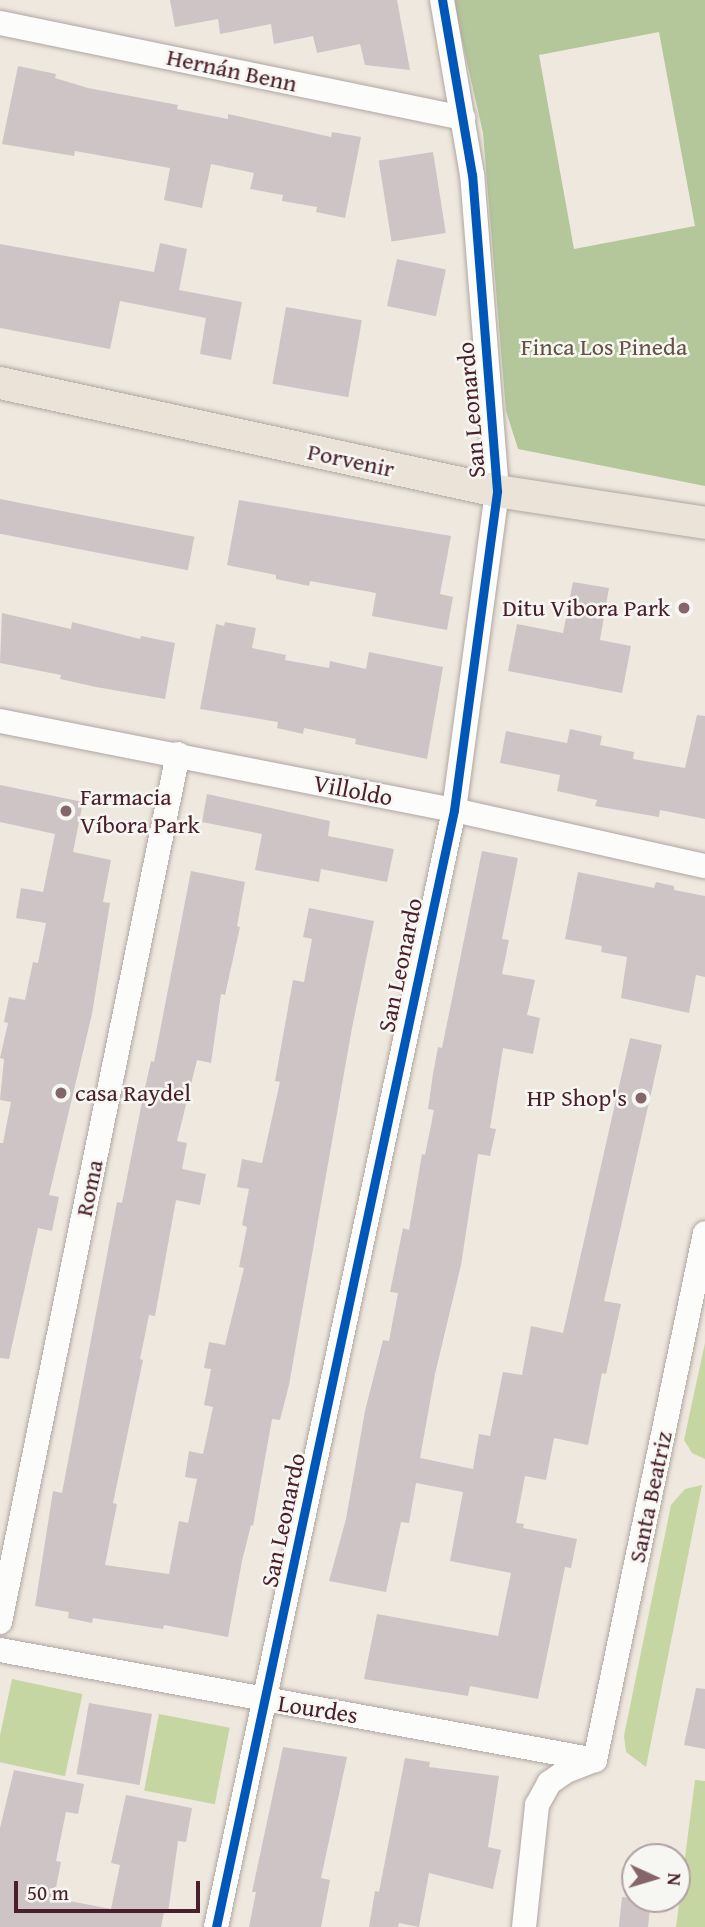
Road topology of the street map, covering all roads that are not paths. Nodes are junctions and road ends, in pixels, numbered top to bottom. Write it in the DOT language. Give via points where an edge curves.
graph roads {
  1 [pos="442,0"];
  2 [pos="0,23"];
  3 [pos="463,118"];
  4 [pos="0,383"];
  5 [pos="497,491"];
  6 [pos="705,523"];
  7 [pos="0,721"];
  8 [pos="178,754"];
  9 [pos="454,810"];
  10 [pos="705,866"];
  11 [pos="705,1233"];
  12 [pos="0,1622"];
  13 [pos="0,1650"];
  14 [pos="264,1700"];
  15 [pos="595,1760"];
  16 [pos="216,1927"];
  17 [pos="524,1927"];
  1 -- 3 [label="street, San Leonardo"];
  2 -- 3 [label="street, Hernán Benn"];
  3 -- 5 [label="street, San Leonardo" via="472,175"];
  4 -- 5 [label="main road, Porvenir"];
  5 -- 6 [label="main road, Porvenir"];
  5 -- 9 [label="street, San Leonardo"];
  7 -- 8 [label="street, Villoldo"];
  8 -- 9 [label="street, Villoldo"];
  8 -- 12 [label="street, Roma"];
  9 -- 10 [label="street, Villoldo"];
  9 -- 14 [label="street, San Leonardo"];
  11 -- 15 [label="street, Santa Beatriz"];
  13 -- 14 [label="street, Lourdes"];
  14 -- 15 [label="street, Lourdes"];
  14 -- 16 [label="street, San Leonardo"];
  15 -- 17 [label="street" via="549,1783 537,1805"];
}
